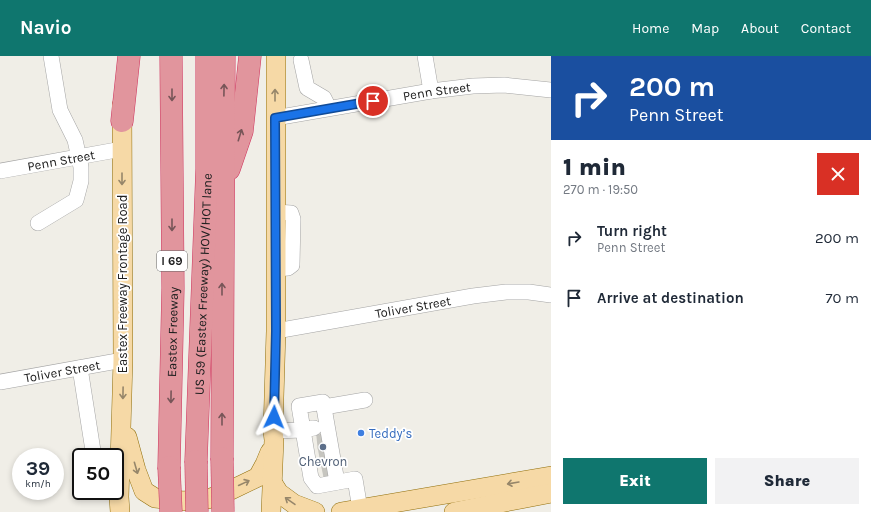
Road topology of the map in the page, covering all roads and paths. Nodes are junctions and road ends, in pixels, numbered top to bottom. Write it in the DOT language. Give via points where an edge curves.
graph roads {
  1 [pos="51,56"];
  2 [pos="122,56"];
  3 [pos="129,56"];
  4 [pos="171,56"];
  5 [pos="207,56"];
  6 [pos="224,56"];
  7 [pos="250,56"];
  8 [pos="276,56"];
  9 [pos="425,56"];
  10 [pos="301,60"];
  11 [pos="551,90"];
  12 [pos="432,91"];
  13 [pos="329,108"];
  14 [pos="275,118"];
  15 [pos="122,121"];
  16 [pos="122,149"];
  17 [pos="79,157"];
  18 [pos="0,171"];
  19 [pos="223,185"];
  20 [pos="38,223"];
  21 [pos="551,295"];
  22 [pos="276,331"];
  23 [pos="123,360"];
  24 [pos="80,368"];
  25 [pos="0,382"];
  26 [pos="365,400"];
  27 [pos="324,407"];
  28 [pos="122,417"];
  29 [pos="273,436"];
  30 [pos="93,448"];
  31 [pos="321,448"];
  32 [pos="551,476"];
  33 [pos="272,482"];
  34 [pos="338,482"];
  35 [pos="551,493"];
  36 [pos="117,507"];
  37 [pos="372,509"];
  38 [pos="171,512"];
  39 [pos="197,512"];
  40 [pos="223,512"];
  41 [pos="271,512"];
  42 [pos="315,512"];
  43 [pos="341,512"];
  44 [pos="454,512"];
  1 -- 17 [label="street" via="60,110 75,140"];
  2 -- 15 [label="main road, Eastex Freeway Frontage Road"];
  3 -- 15 [label="highway"];
  4 -- 38 [label="highway, Eastex Freeway / I 69, one-way, bridge"];
  5 -- 39 [label="highway, US 59 (Eastex Freeway) HOV/HOT lane / I 69, bridge" via="207,169 196,462"];
  19 -- 6 [label="highway, one-way"];
  19 -- 7 [label="highway, one-way" via="242,131"];
  14 -- 8 [label="main road, one-way"];
  9 -- 12 [label="street"];
  10 -- 13 [label="street" via="307,88 324,98"];
  11 -- 12 [label="street, Penn Street" via="504,85"];
  12 -- 13 [label="street, Penn Street"];
  13 -- 14 [label="street, Penn Street"];
  14 -- 22 [label="main road"];
  15 -- 16 [label="main road, Eastex Freeway Frontage Road"];
  16 -- 17 [label="street, Penn Street"];
  16 -- 23 [label="main road, Eastex Freeway Frontage Road, one-way"];
  17 -- 18 [label="street, Penn Street"];
  17 -- 20 [label="street" via="81,181 76,200"];
  40 -- 19 [label="highway, one-way, bridge"];
  21 -- 22 [label="street, Toliver Street" via="506,292"];
  22 -- 29 [label="main road"];
  23 -- 24 [label="street, Toliver Street"];
  23 -- 28 [label="main road, Eastex Freeway Frontage Road, one-way"];
  24 -- 25 [label="street, Toliver Street"];
  24 -- 30 [label="street"];
  26 -- 27 [label="street"];
  27 -- 31 [label="street"];
  27 -- 31 [label="street" via="323,402 299,406"];
  28 -- 29 [label="main road, one-way" via="144,492 155,498 183,501 208,498 258,477 265,464"];
  28 -- 36 [label="main road, Eastex Freeway Frontage Road"];
  29 -- 31 [label="street"];
  29 -- 33 [label="main road"];
  31 -- 34 [label="street"];
  31 -- 34 [label="street" via="311,478 317,486"];
  32 -- 37 [label="main road, one-way"];
  33 -- 41 [label="main road"];
  42 -- 33 [label="main road, one-way" via="294,504 279,493"];
  34 -- 37 [label="street" via="355,479"];
  35 -- 44 [label="main road"];
  37 -- 43 [label="main road"];
}
